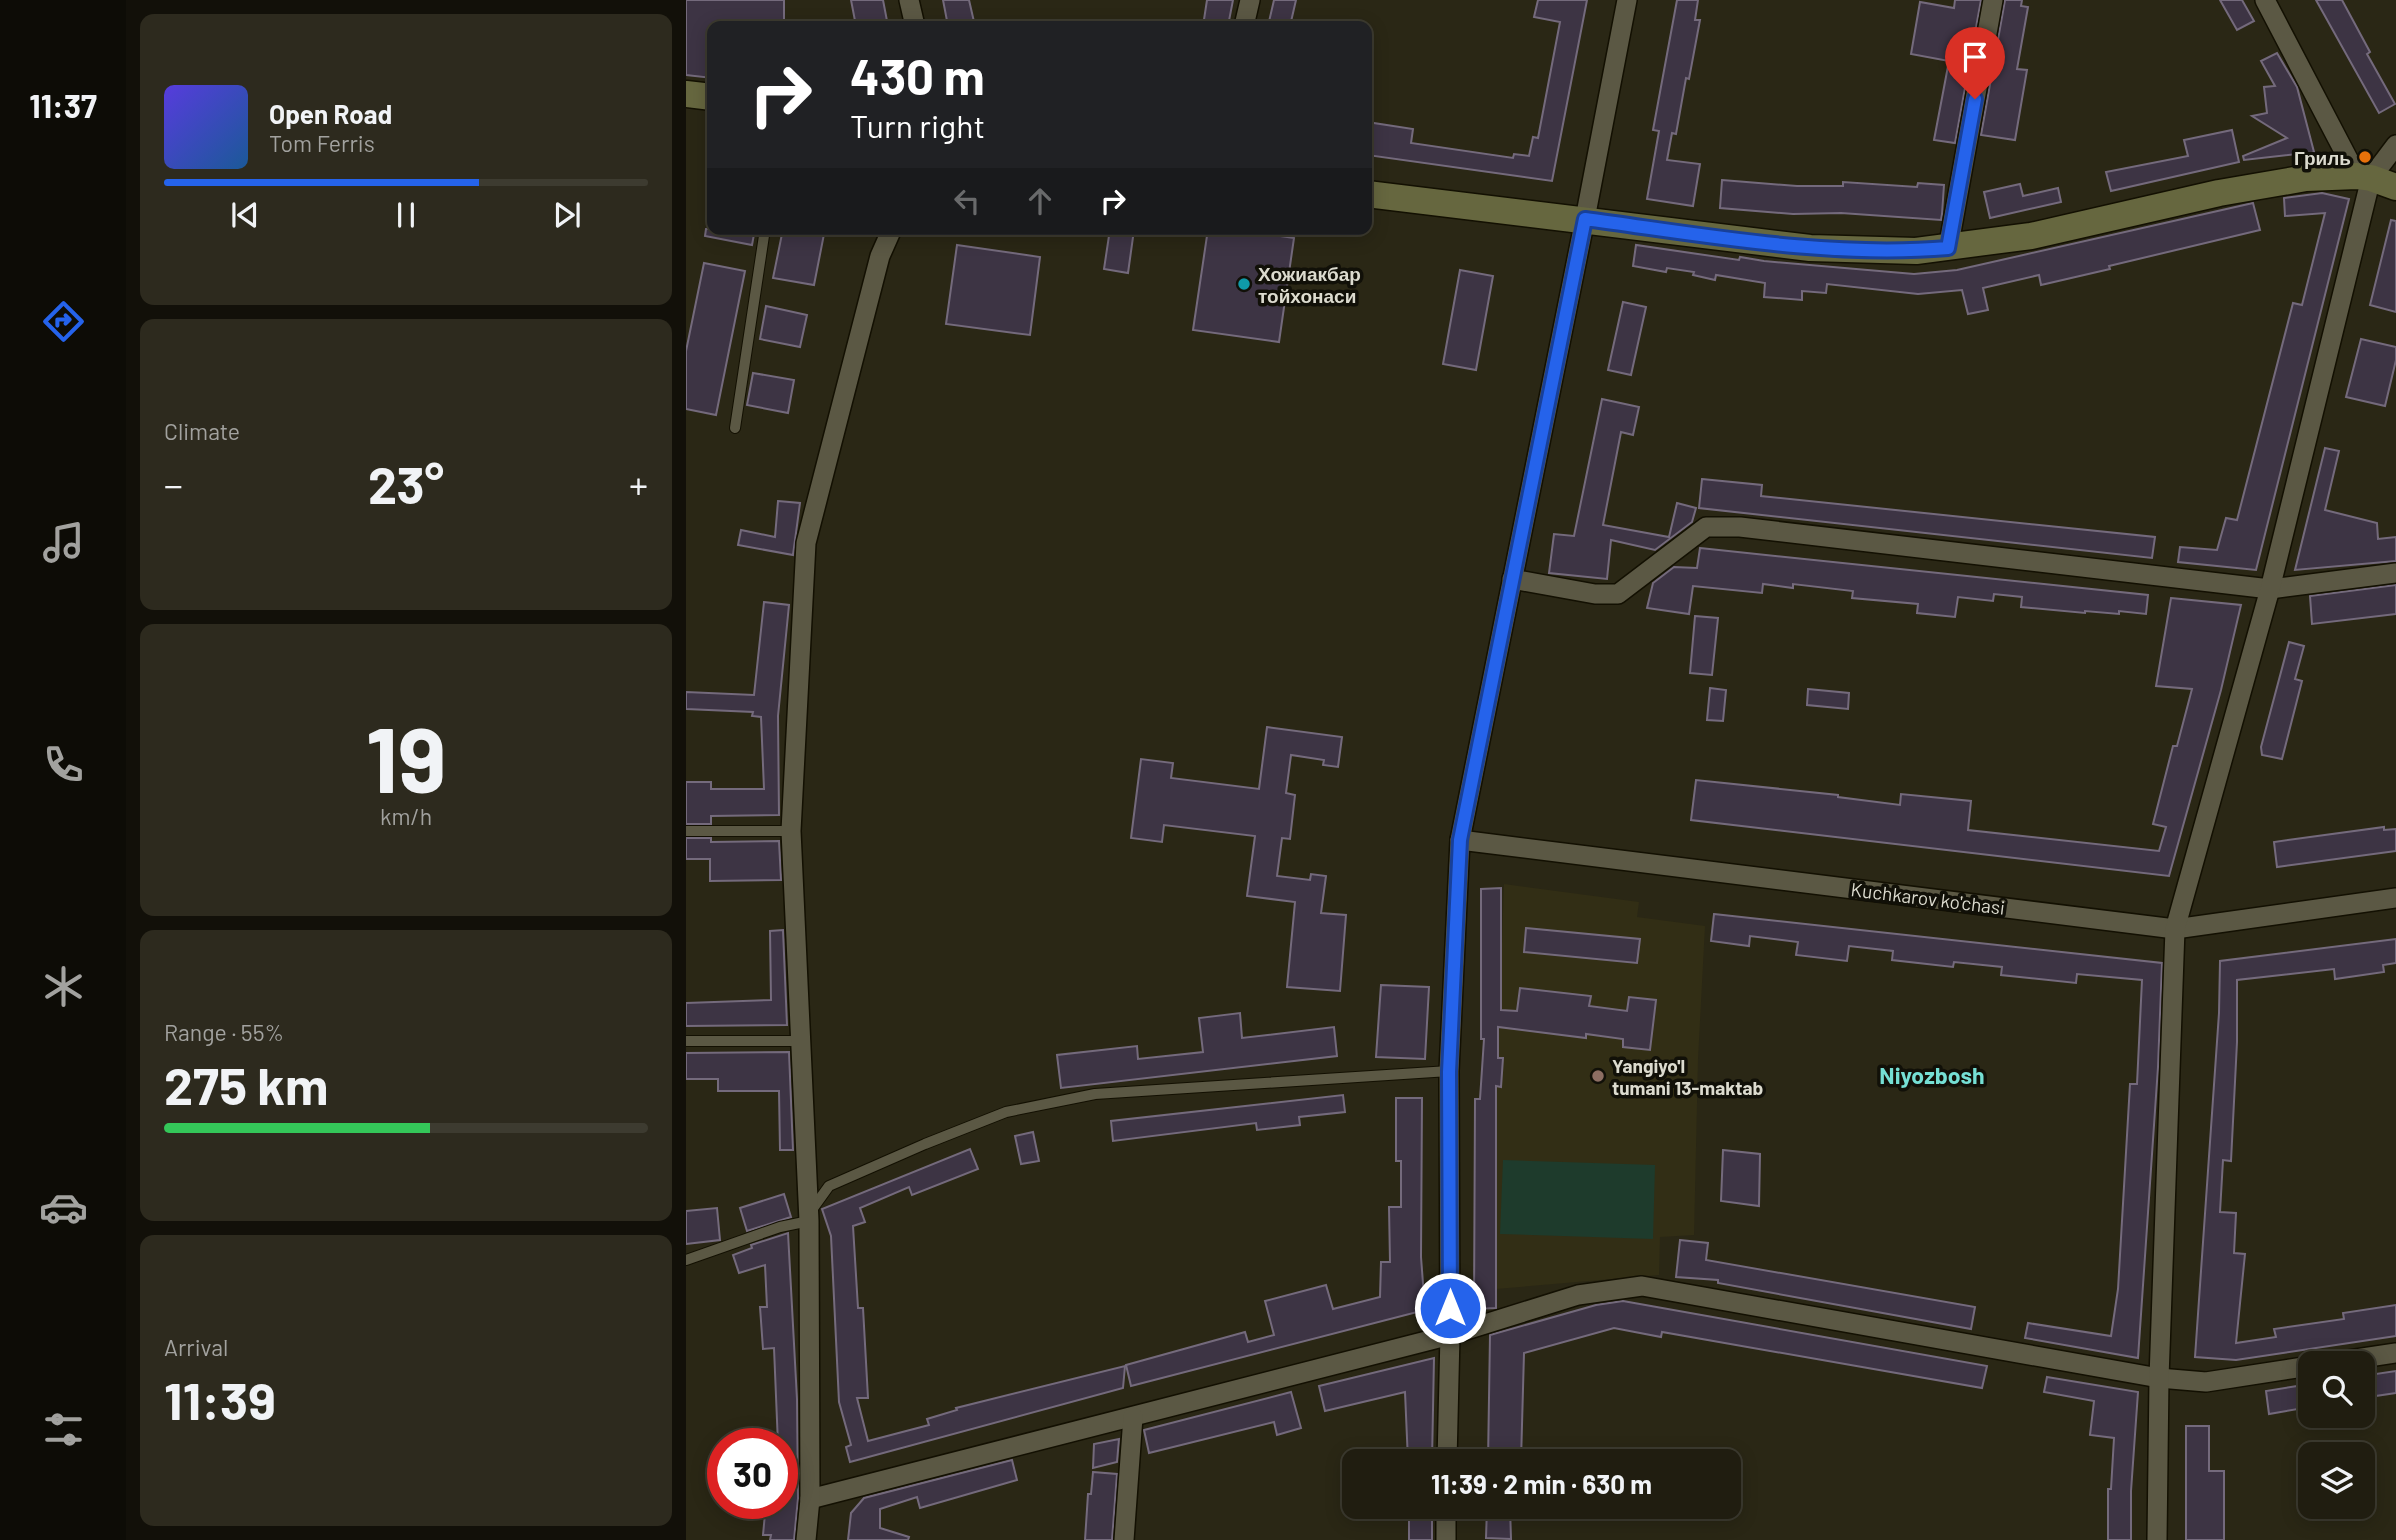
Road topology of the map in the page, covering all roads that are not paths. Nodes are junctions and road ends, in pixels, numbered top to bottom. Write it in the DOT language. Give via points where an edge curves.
graph roads {
  1 [pos="909,0"];
  2 [pos="1250,0"];
  3 [pos="1627,0"];
  4 [pos="1993,0"];
  5 [pos="2265,0"];
  6 [pos="914,21"];
  7 [pos="1245,21"];
  8 [pos="686,94"];
  9 [pos="707,96"];
  10 [pos="2396,145"];
  11 [pos="2364,177"];
  12 [pos="2396,187"];
  13 [pos="1372,195"];
  14 [pos="1585,219"];
  15 [pos="764,235"];
  16 [pos="889,235"];
  17 [pos="1948,248"];
  18 [pos="735,428"];
  19 [pos="2396,573"];
  20 [pos="1512,579"];
  21 [pos="2270,589"];
  22 [pos="686,831"];
  23 [pos="791,831"];
  24 [pos="1460,840"];
  25 [pos="2396,898"];
  26 [pos="2175,929"];
  27 [pos="686,1041"];
  28 [pos="801,1041"];
  29 [pos="1449,1072"];
  30 [pos="809,1218"];
  31 [pos="686,1260"];
  32 [pos="1450,1335"];
  33 [pos="2396,1353"];
  34 [pos="2375,1356"];
  35 [pos="2298,1368"];
  36 [pos="2159,1378"];
  37 [pos="1133,1417"];
  38 [pos="1447,1449"];
  39 [pos="810,1499"];
  40 [pos="1447,1519"];
  41 [pos="806,1540"];
  42 [pos="1124,1540"];
  43 [pos="1446,1540"];
  44 [pos="2157,1540"];
  1 -- 6 [label="street"];
  2 -- 7 [label="street"];
  3 -- 14 [label="street"];
  4 -- 17 [label="street"];
  5 -- 11 [label="street"];
  8 -- 9 [label="main road"];
  10 -- 11 [label="street"];
  11 -- 12 [label="main road"];
  11 -- 17 [label="main road" via="2306,178 2031,236"];
  11 -- 21 [label="street"];
  13 -- 14 [label="main road"];
  14 -- 17 [label="main road" via="1810,248"];
  14 -- 20 [label="street"];
  15 -- 18 [label="lane"];
  16 -- 23 [label="street" via="880,256 806,543"];
  19 -- 21 [label="street"];
  20 -- 21 [label="street" via="1618,594 1706,527 1729,527"];
  20 -- 24 [label="street"];
  21 -- 26 [label="street"];
  22 -- 23 [label="lane"];
  23 -- 28 [label="street"];
  24 -- 26 [label="street, Kuchkarov ko'chasi"];
  24 -- 29 [label="street"];
  25 -- 26 [label="street, Kuchkarov ko'chasi"];
  26 -- 36 [label="street"];
  27 -- 28 [label="lane"];
  28 -- 30 [label="street"];
  29 -- 30 [label="lane" via="1095,1094 1006,1112 829,1186"];
  29 -- 32 [label="street"];
  30 -- 31 [label="lane"];
  30 -- 39 [label="street"];
  32 -- 36 [label="street" via="1578,1295 1642,1286"];
  32 -- 37 [label="street"];
  32 -- 38 [label="street"];
  33 -- 34 [label="street"];
  35 -- 36 [label="street" via="2206,1382"];
  36 -- 44 [label="street"];
  37 -- 39 [label="street"];
  37 -- 42 [label="street"];
  39 -- 41 [label="street"];
  40 -- 43 [label="street"];
}
